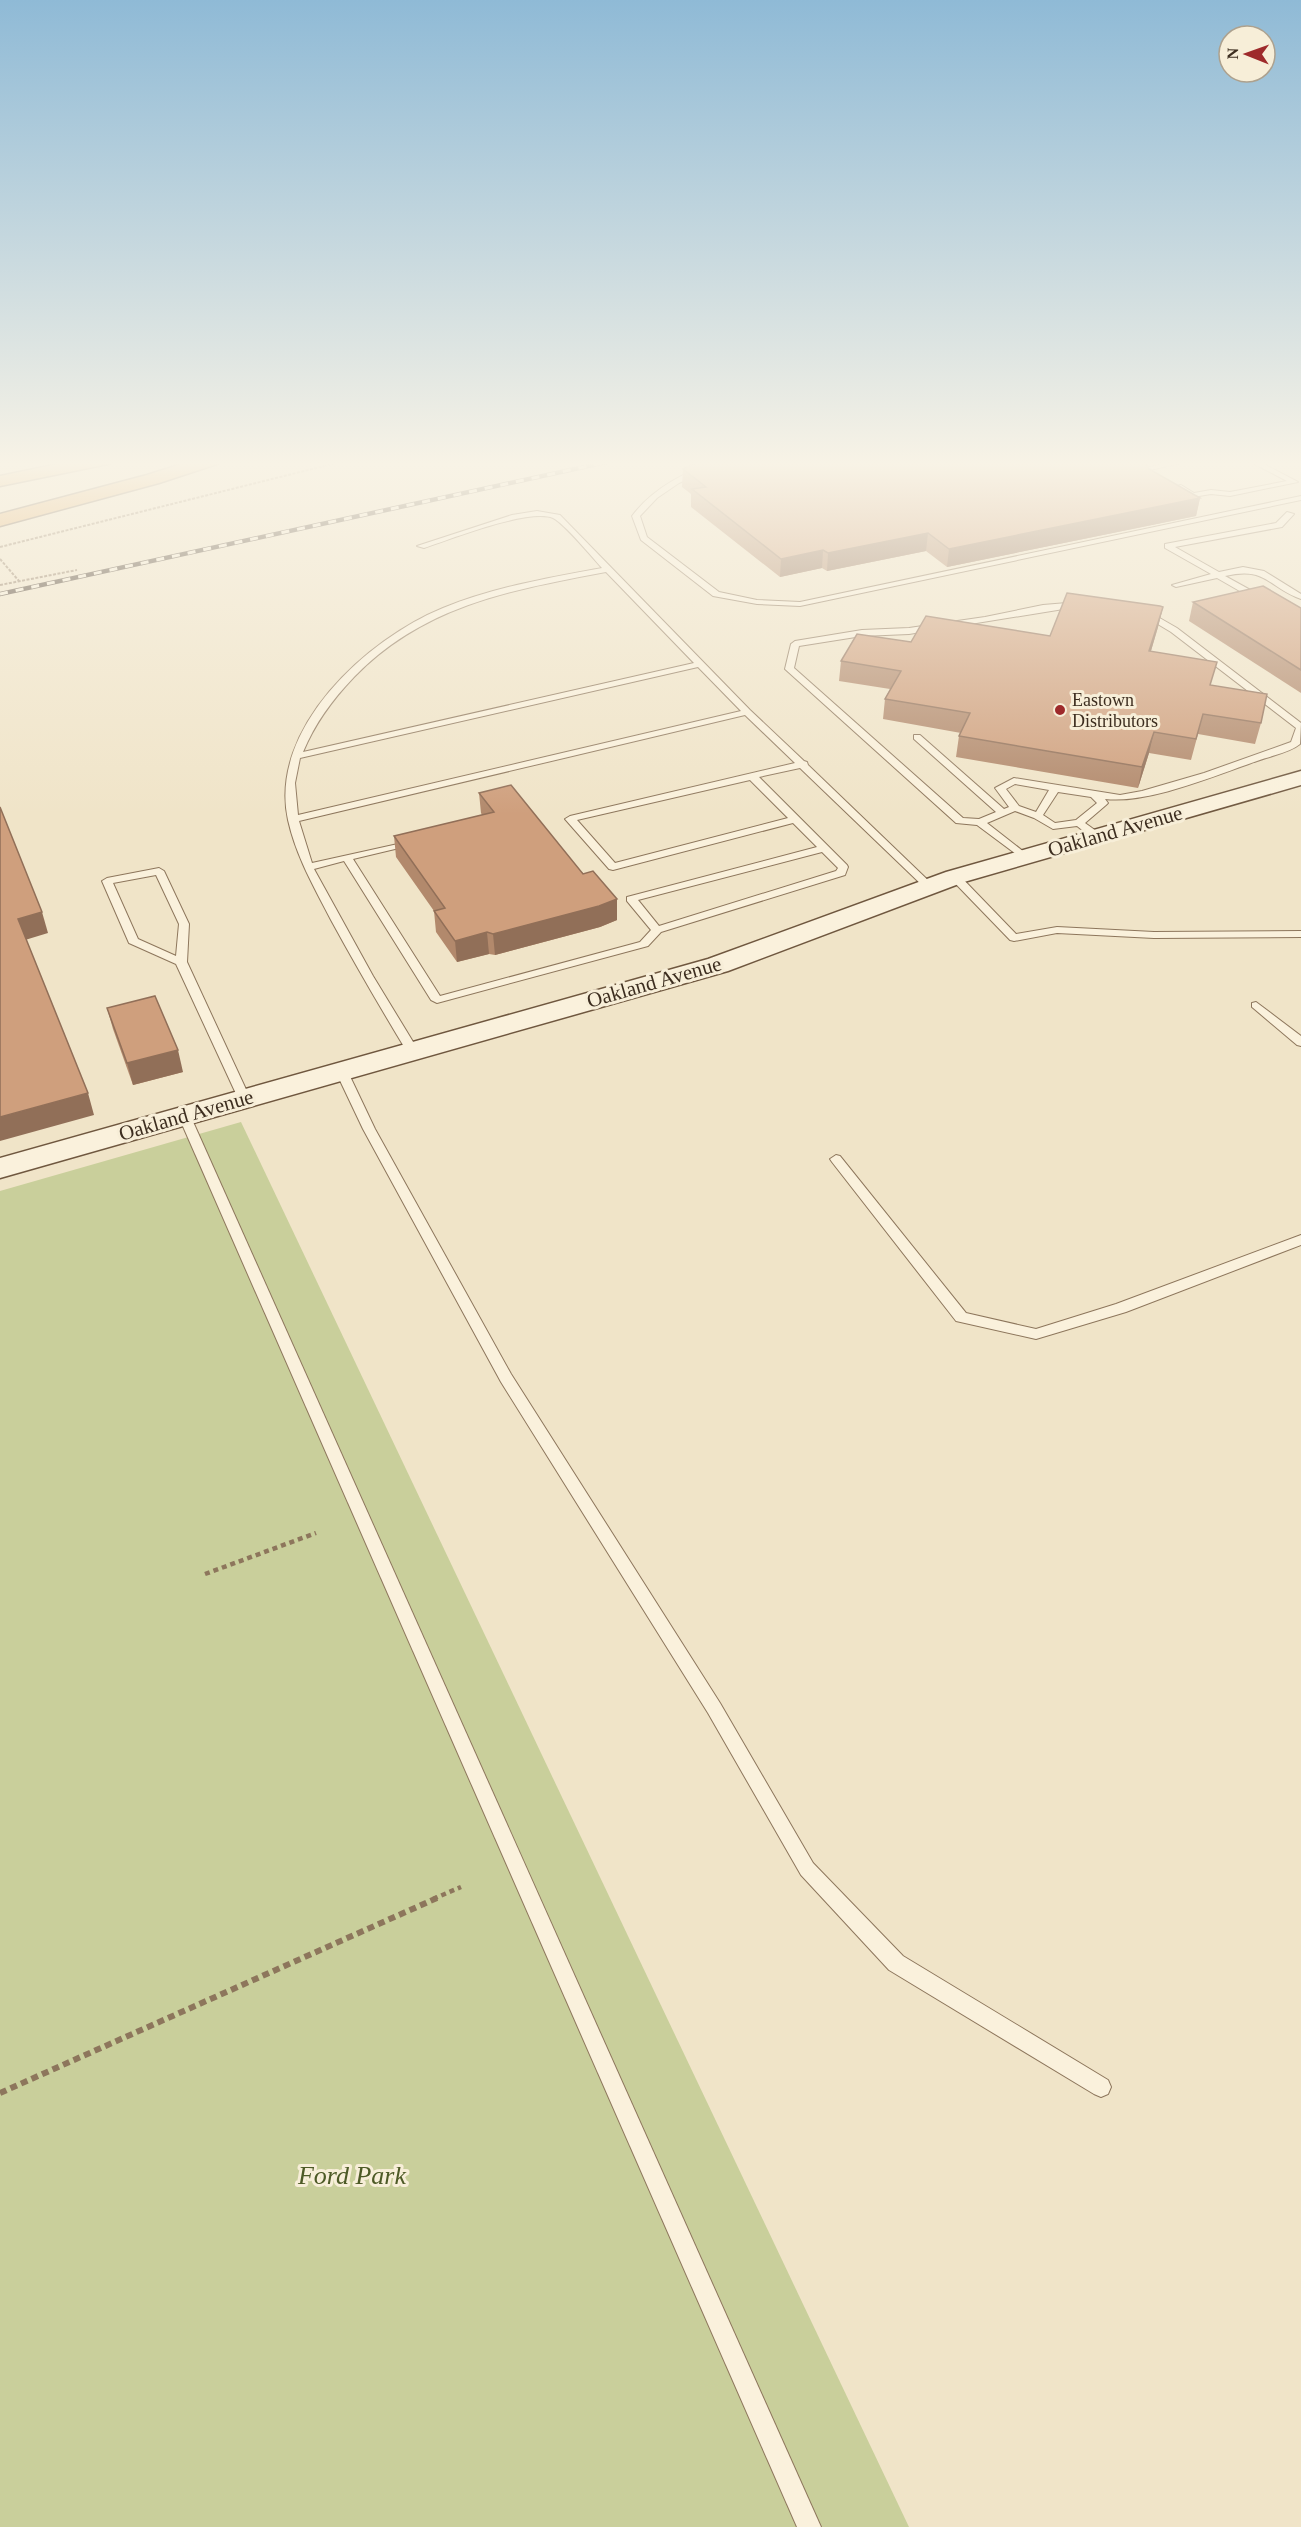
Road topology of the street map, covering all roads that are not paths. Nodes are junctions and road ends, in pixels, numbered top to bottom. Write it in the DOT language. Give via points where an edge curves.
graph roads {
  1 [pos="562,578"];
  2 [pos="616,578"];
  3 [pos="695,578"];
  4 [pos="924,578"];
  5 [pos="1203,578"];
  6 [pos="1225,578"];
  7 [pos="1269,578"];
  8 [pos="1176,585"];
  9 [pos="1301,597"];
  10 [pos="1267,603"];
  11 [pos="1089,604"];
  12 [pos="1139,609"];
  13 [pos="701,664"];
  14 [pos="747,712"];
  15 [pos="1301,727"];
  16 [pos="916,737"];
  17 [pos="297,756"];
  18 [pos="804,764"];
  19 [pos="752,776"];
  20 [pos="1301,778"];
  21 [pos="1055,788"];
  22 [pos="1094,795"];
  23 [pos="1015,808"];
  24 [pos="1003,813"];
  25 [pos="1038,816"];
  26 [pos="293,819"];
  27 [pos="795,819"];
  28 [pos="980,822"];
  29 [pos="1087,829"];
  30 [pos="425,839"];
  31 [pos="824,848"];
  32 [pos="1024,857"];
  33 [pos="347,858"];
  34 [pos="308,867"];
  35 [pos="955,877"];
  36 [pos="929,885"];
  37 [pos="657,930"];
  38 [pos="1301,934"];
  39 [pos="181,962"];
  40 [pos="1256,1005"];
  41 [pos="1301,1042"];
  42 [pos="412,1050"];
  43 [pos="341,1070"];
  44 [pos="244,1098"];
  45 [pos="184,1115"];
  46 [pos="836,1159"];
  47 [pos="0,1168"];
  48 [pos="1301,1240"];
  49 [pos="1101,2087"];
  50 [pos="809,2527"];
  1 -- 17 [label="lane" via="517,587 422,621 351,676 316,713"];
  2 -- 13 [label="lane"];
  3 -- 4 [label="lane" via="716,594 781,605"];
  5 -- 8 [label="lane"];
  6 -- 10 [label="lane"];
  7 -- 9 [label="lane"];
  11 -- 28 [label="lane" via="1068,603 909,631 862,633 795,644 789,669 960,821"];
  12 -- 15 [label="lane" via="1174,630"];
  13 -- 14 [label="lane"];
  13 -- 17 [label="lane"];
  14 -- 18 [label="lane"];
  14 -- 26 [label="lane"];
  15 -- 22 [label="lane" via="1294,744 1207,775 1132,796"];
  16 -- 24 [label="lane"];
  17 -- 26 [label="lane" via="290,782"];
  18 -- 19 [label="lane"];
  18 -- 36 [label="lane"];
  19 -- 27 [label="lane"];
  19 -- 27 [label="lane" via="570,819 613,867"];
  20 -- 29 [label="street, Oakland Avenue"];
  21 -- 22 [label="lane"];
  21 -- 23 [label="lane" via="1014,781 1000,788"];
  21 -- 25 [label="lane"];
  22 -- 29 [label="lane" via="1103,803"];
  23 -- 24 [label="lane"];
  23 -- 25 [label="lane"];
  24 -- 28 [label="lane"];
  25 -- 29 [label="lane" via="1053,826"];
  26 -- 34 [label="lane"];
  27 -- 31 [label="lane"];
  28 -- 32 [label="lane"];
  29 -- 32 [label="street, Oakland Avenue"];
  30 -- 33 [label="lane"];
  31 -- 37 [label="lane" via="843,867 834,877"];
  31 -- 37 [label="lane" via="631,899"];
  32 -- 35 [label="street, Oakland Avenue"];
  33 -- 34 [label="lane"];
  33 -- 37 [label="lane" via="437,1000 644,944"];
  34 -- 42 [label="lane"];
  35 -- 36 [label="street, Oakland Avenue"];
  35 -- 38 [label="lane" via="1014,938 1057,930 1154,935"];
  36 -- 42 [label="street, Oakland Avenue" via="718,965"];
  39 -- 39 [label="lane" via="133,941 107,881 159,871 184,924"];
  39 -- 44 [label="lane"];
  40 -- 41 [label="lane"];
  42 -- 43 [label="street, Oakland Avenue"];
  43 -- 44 [label="street, Oakland Avenue"];
  43 -- 49 [label="lane" via="369,1129 506,1378 714,1708 807,1869 896,1963"];
  44 -- 45 [label="street, Oakland Avenue"];
  45 -- 47 [label="street, Oakland Avenue"];
  45 -- 50 [label="lane"];
  46 -- 48 [label="lane" via="961,1317 1036,1334 1121,1308"];
}
